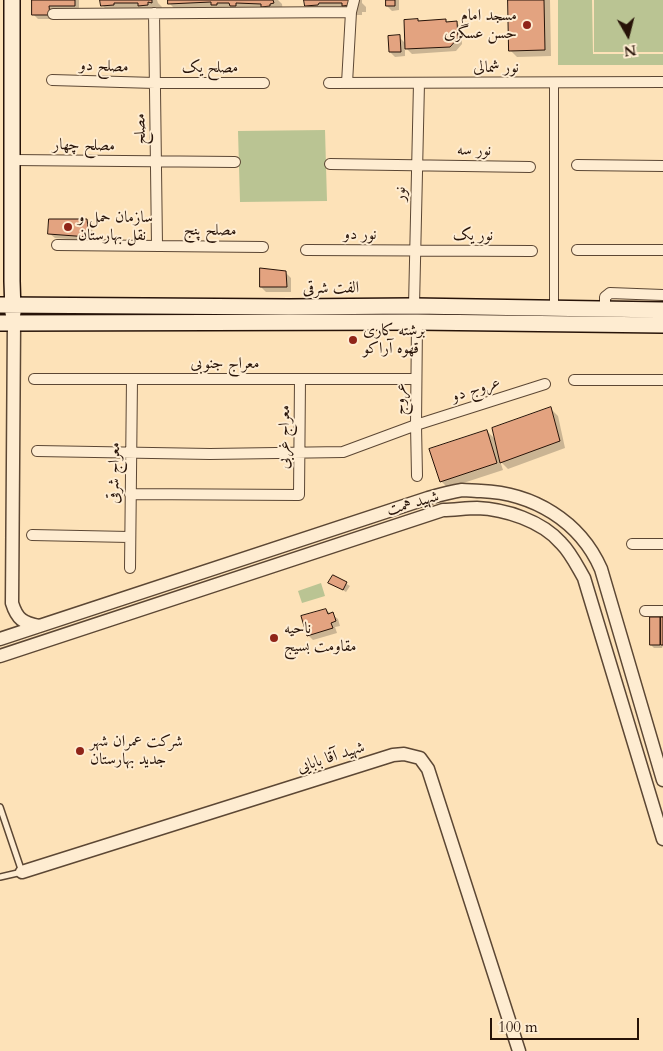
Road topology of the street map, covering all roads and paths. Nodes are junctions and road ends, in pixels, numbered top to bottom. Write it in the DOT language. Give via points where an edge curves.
graph roads {
  1 [pos="12,0"];
  2 [pos="354,0"];
  3 [pos="351,12"];
  4 [pos="154,13"];
  5 [pos="53,14"];
  6 [pos="52,80"];
  7 [pos="663,82"];
  8 [pos="155,83"];
  9 [pos="264,83"];
  10 [pos="329,83"];
  11 [pos="347,83"];
  12 [pos="418,83"];
  13 [pos="554,83"];
  14 [pos="12,160"];
  15 [pos="156,162"];
  16 [pos="235,162"];
  17 [pos="330,164"];
  18 [pos="416,165"];
  19 [pos="577,165"];
  20 [pos="663,166"];
  21 [pos="530,167"];
  22 [pos="57,245"];
  23 [pos="157,245"];
  24 [pos="263,247"];
  25 [pos="306,250"];
  26 [pos="415,250"];
  27 [pos="577,250"];
  28 [pos="663,250"];
  29 [pos="532,251"];
  30 [pos="663,295"];
  31 [pos="6,305"];
  32 [pos="414,306"];
  33 [pos="554,307"];
  34 [pos="604,309"];
  35 [pos="663,310"];
  36 [pos="418,322"];
  37 [pos="7,323"];
  38 [pos="663,325"];
  39 [pos="34,379"];
  40 [pos="132,379"];
  41 [pos="300,379"];
  42 [pos="416,379"];
  43 [pos="574,380"];
  44 [pos="663,380"];
  45 [pos="545,384"];
  46 [pos="416,424"];
  47 [pos="37,451"];
  48 [pos="130,452"];
  49 [pos="300,454"];
  50 [pos="417,476"];
  51 [pos="130,494"];
  52 [pos="32,535"];
  53 [pos="129,537"];
  54 [pos="632,544"];
  55 [pos="663,544"];
  56 [pos="130,568"];
  57 [pos="645,611"];
  58 [pos="663,611"];
  59 [pos="39,626"];
  60 [pos="0,639"];
  61 [pos="0,656"];
  62 [pos="634,680"];
  63 [pos="616,685"];
  64 [pos="663,780"];
  65 [pos="0,807"];
  66 [pos="663,839"];
  67 [pos="22,872"];
  68 [pos="0,877"];
  69 [pos="518,1051"];
  1 -- 14 [label="main road"];
  2 -- 3 [label="street"];
  3 -- 4 [label="street"];
  3 -- 11 [label="street"];
  4 -- 5 [label="street"];
  4 -- 8 [label="street, مصلح"];
  6 -- 8 [label="street, مصلح دو"];
  7 -- 13 [label="street, نور شمالی"];
  8 -- 9 [label="street, مصلح یک"];
  8 -- 15 [label="street, مصلح"];
  10 -- 11 [label="street, نور شمالی"];
  11 -- 12 [label="street, نور شمالی"];
  12 -- 13 [label="street, نور شمالی"];
  12 -- 18 [label="street, نور"];
  13 -- 33 [label="street"];
  14 -- 15 [label="street, مصلح چهار"];
  14 -- 31 [label="main road"];
  15 -- 16 [label="street, مصلح چهار"];
  15 -- 23 [label="street, مصلح"];
  17 -- 18 [label="street, نور سه"];
  18 -- 21 [label="street, نور سه"];
  18 -- 26 [label="street, نور"];
  19 -- 20 [label="street"];
  22 -- 23 [label="street, مصلح پنج"];
  23 -- 24 [label="street, مصلح پنج"];
  25 -- 26 [label="street, نور دو"];
  26 -- 29 [label="street, نور یک"];
  26 -- 32 [label="street, نور"];
  27 -- 28 [label="street"];
  30 -- 34 [label="street" via="610,293"];
  31 -- 32 [label="main road, الفت شرقی"];
  31 -- 37 [label="main road"];
  32 -- 33 [label="main road, الفت شرقی"];
  33 -- 34 [label="main road, الفت شرقی"];
  34 -- 35 [label="main road, الفت شرقی"];
  36 -- 37 [label="main road, الفت شرقی"];
  36 -- 38 [label="main road, الفت شرقی"];
  36 -- 42 [label="street, عروج"];
  37 -- 59 [label="street" via="12,603 20,620"];
  39 -- 40 [label="street, معراج جنوبی"];
  40 -- 41 [label="street, معراج جنوبی"];
  40 -- 48 [label="street, معراج شرقی"];
  41 -- 42 [label="street, معراج جنوبی"];
  41 -- 49 [label="street, معراج غربی"];
  42 -- 46 [label="street, عروج"];
  43 -- 44 [label="street"];
  45 -- 46 [label="street, عروج دو"];
  46 -- 49 [label="street, عروج دو" via="343,452"];
  46 -- 50 [label="street, عروج"];
  47 -- 48 [label="street, عروج دو"];
  48 -- 49 [label="street, عروج دو"];
  48 -- 51 [label="street, معراج شرقی"];
  49 -- 51 [label="street, معراج غربی" via="299,495"];
  51 -- 53 [label="street, معراج شرقی"];
  52 -- 53 [label="street"];
  53 -- 56 [label="street, معراج شرقی"];
  54 -- 55 [label="street"];
  57 -- 58 [label="street"];
  59 -- 60 [label="street, شهید همت"];
  59 -- 62 [label="street, شهید همت" via="428,498 463,490 493,492 542,506 583,539 601,569"];
  61 -- 63 [label="street, شهید همت" via="443,510 479,508 530,520 566,548 584,578"];
  62 -- 63 [label="street"];
  62 -- 64 [label="street, شهید همت"];
  63 -- 66 [label="street, شهید همت"];
  65 -- 67 [label="lane"];
  67 -- 68 [label="lane"];
  67 -- 69 [label="street, شهید آقا بابایی" via="393,755 420,758 428,769"];
}
